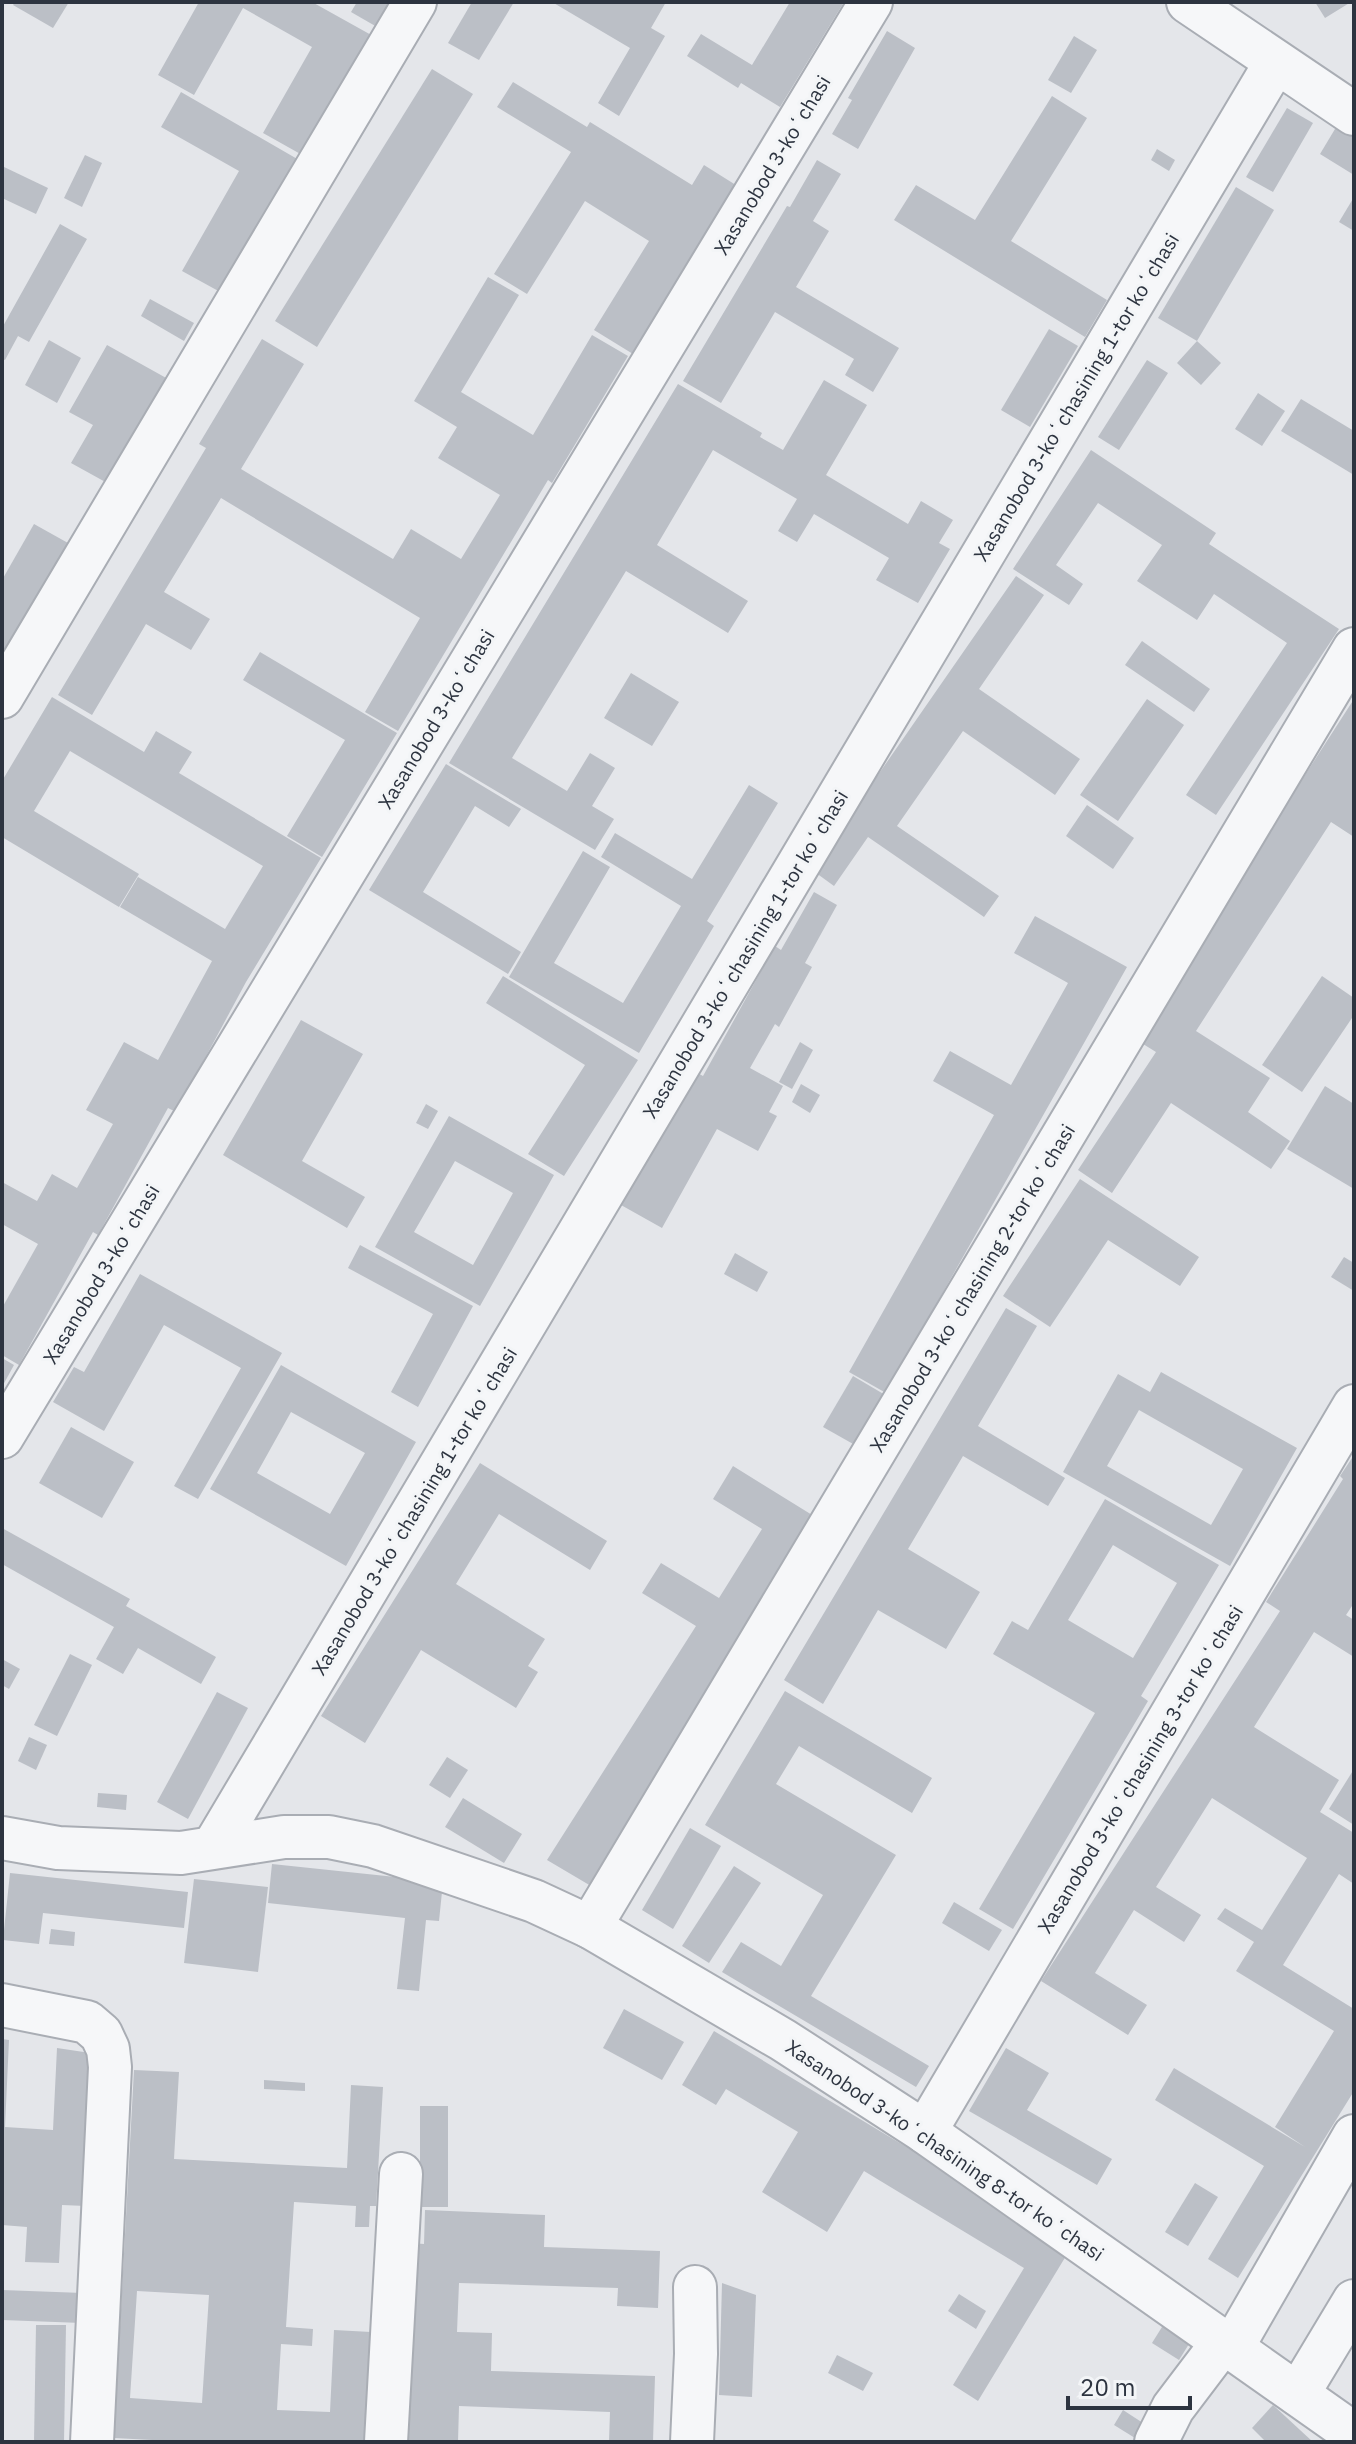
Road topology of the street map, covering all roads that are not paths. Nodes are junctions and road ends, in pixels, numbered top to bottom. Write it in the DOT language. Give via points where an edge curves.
graph roads {
  1 [pos="415,2"];
  2 [pos="871,2"];
  3 [pos="1188,2"];
  4 [pos="1276,62"];
  5 [pos="1354,114"];
  6 [pos="1354,649"];
  7 [pos="2,697"];
  8 [pos="1354,1406"];
  9 [pos="2,1437"];
  10 [pos="2,1838"];
  11 [pos="214,1846"];
  12 [pos="590,1927"];
  13 [pos="2,2005"];
  14 [pos="925,2132"];
  15 [pos="1354,2136"];
  16 [pos="401,2174"];
  17 [pos="695,2287"];
  18 [pos="1354,2301"];
  19 [pos="1227,2345"];
  20 [pos="1298,2394"];
  21 [pos="1354,2434"];
  22 [pos="92,2442"];
  23 [pos="386,2442"];
  24 [pos="692,2442"];
  25 [pos="1156,2442"];
  1 -- 7 [label="street"];
  2 -- 9 [label="street, Xasanobod 3-koʻchasi"];
  3 -- 4 [label="street"];
  4 -- 5 [label="street"];
  4 -- 11 [label="street, Xasanobod 3-koʻchasining 1-tor koʻchasi"];
  6 -- 12 [label="street, Xasanobod 3-koʻchasining 2-tor koʻchasi"];
  8 -- 14 [label="street, Xasanobod 3-koʻchasining 3-tor koʻchasi"];
  10 -- 11 [label="street, Xasanobod 3-koʻchasining 8-tor koʻchasi" via="134,1853 181,1853"];
  11 -- 12 [label="street, Xasanobod 3-koʻchasining 8-tor koʻchasi" via="284,1837 329,1837 373,1846 534,1901"];
  12 -- 14 [label="street, Xasanobod 3-koʻchasining 8-tor koʻchasi" via="783,2040"];
  13 -- 22 [label="street" via="87,2022 108,2049"];
  14 -- 19 [label="street, Xasanobod 3-koʻchasining 8-tor koʻchasi"];
  15 -- 19 [label="street"];
  16 -- 23 [label="street"];
  17 -- 24 [label="street"];
  18 -- 20 [label="street"];
  19 -- 20 [label="street, Xasanobod 3-koʻchasining 8-tor koʻchasi"];
  19 -- 25 [label="street" via="1173,2408"];
  20 -- 21 [label="street, Xasanobod 3-koʻchasining 8-tor koʻchasi"];
}
